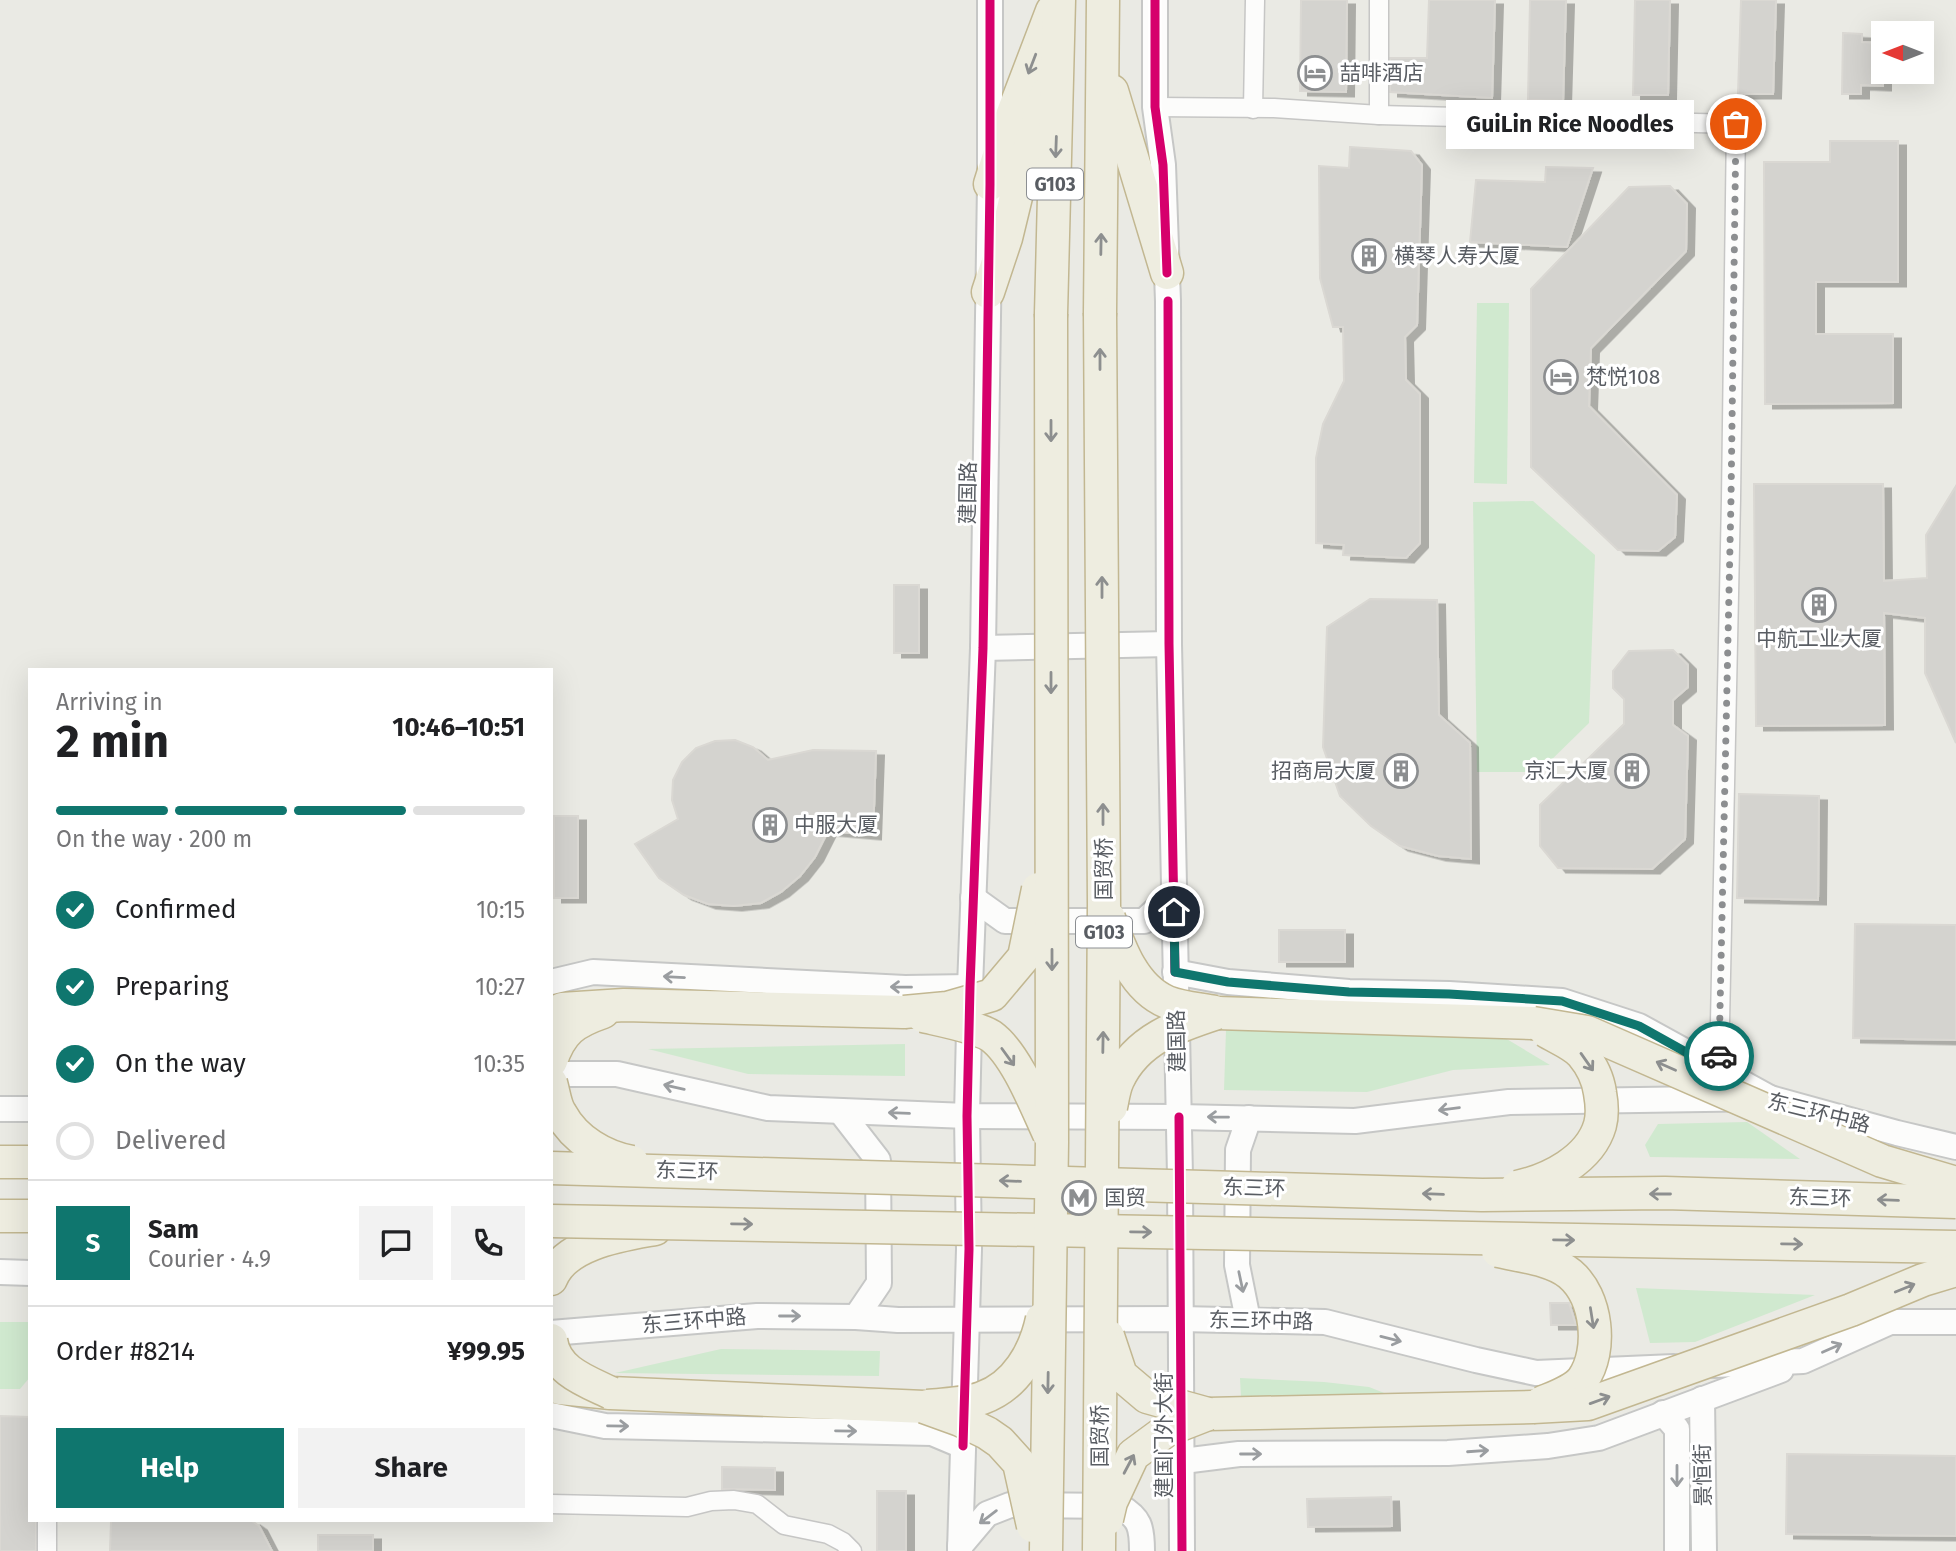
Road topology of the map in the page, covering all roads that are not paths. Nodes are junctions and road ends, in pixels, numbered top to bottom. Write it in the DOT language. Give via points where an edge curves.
graph roads {
  1 [pos="990,0"];
  2 [pos="1057,0"];
  3 [pos="1103,0"];
  4 [pos="1155,0"];
  5 [pos="1255,0"];
  6 [pos="1379,0"];
  7 [pos="1059,54"];
  8 [pos="1103,59"];
  9 [pos="1154,107"];
  10 [pos="1253,108"];
  11 [pos="1379,115"];
  12 [pos="990,184"];
  13 [pos="1167,273"];
  14 [pos="988,292"];
  15 [pos="1169,644"];
  16 [pos="983,649"];
  17 [pos="1051,827"];
  18 [pos="1174,893"];
  19 [pos="973,898"];
  20 [pos="1104,905"];
  21 [pos="1175,972"];
  22 [pos="553,982"];
  23 [pos="970,986"];
  24 [pos="624,1005"];
  25 [pos="904,1012"];
  26 [pos="553,1013"];
  27 [pos="1217,1013"];
  28 [pos="1532,1023"];
  29 [pos="553,1055"];
  30 [pos="1718,1070"];
  31 [pos="553,1074"];
  32 [pos="553,1090"];
  33 [pos="1770,1098"];
  34 [pos="28,1108"];
  35 [pos="0,1109"];
  36 [pos="840,1111"];
  37 [pos="967,1116"];
  38 [pos="1179,1117"];
  39 [pos="1249,1118"];
  40 [pos="1052,1142"];
  41 [pos="1102,1142"];
  42 [pos="1956,1147"];
  43 [pos="28,1162"];
  44 [pos="0,1163"];
  45 [pos="553,1168"];
  46 [pos="696,1171"];
  47 [pos="1956,1183"];
  48 [pos="1482,1195"];
  49 [pos="1956,1202"];
  50 [pos="0,1216"];
  51 [pos="28,1216"];
  52 [pos="553,1221"];
  53 [pos="696,1223"];
  54 [pos="1435,1237"];
  55 [pos="1956,1247"];
  56 [pos="1956,1270"];
  57 [pos="0,1272"];
  58 [pos="28,1273"];
  59 [pos="553,1276"];
  60 [pos="1049,1286"];
  61 [pos="1100,1293"];
  62 [pos="856,1317"];
  63 [pos="1180,1319"];
  64 [pos="965,1320"];
  65 [pos="1248,1320"];
  66 [pos="1956,1322"];
  67 [pos="553,1333"];
  68 [pos="553,1349"];
  69 [pos="1803,1362"];
  70 [pos="553,1386"];
  71 [pos="611,1393"];
  72 [pos="1702,1399"];
  73 [pos="923,1407"];
  74 [pos="1532,1407"];
  75 [pos="1663,1413"];
  76 [pos="1208,1414"];
  77 [pos="553,1415"];
  78 [pos="963,1446"];
  79 [pos="1183,1461"];
  80 [pos="553,1504"];
  81 [pos="47,1522"];
  82 [pos="960,1549"];
  83 [pos="47,1551"];
  84 [pos="852,1551"];
  85 [pos="1038,1551"];
  86 [pos="1046,1551"];
  87 [pos="1099,1551"];
  88 [pos="1142,1551"];
  89 [pos="1182,1551"];
  90 [pos="1677,1551"];
  91 [pos="1704,1551"];
  1 -- 12 [label="street, 建国路"];
  2 -- 7 [label="highway, G103"];
  2 -- 12 [label="highway, one-way"];
  3 -- 8 [label="highway, G103"];
  4 -- 9 [label="street, 建国路"];
  5 -- 10 [label="street"];
  6 -- 11 [label="street"];
  7 -- 14 [label="highway"];
  7 -- 17 [label="highway, G103, one-way, bridge" via="1051,314"];
  8 -- 13 [label="highway"];
  20 -- 8 [label="highway, 国贸桥 / G103, one-way, bridge"];
  9 -- 10 [label="street"];
  9 -- 13 [label="street, 建国路" via="1163,165"];
  10 -- 11 [label="street"];
  11 -- 30 [label="street" via="1736,124"];
  12 -- 14 [label="street, 建国路"];
  13 -- 15 [label="street, 建国路"];
  14 -- 16 [label="street, 建国路"];
  15 -- 16 [label="street"];
  15 -- 18 [label="street, 建国路"];
  16 -- 19 [label="street, 建国路"];
  17 -- 25 [label="highway, bridge" via="1024,957 992,995 947,1008"];
  17 -- 40 [label="highway, G103, one-way, bridge"];
  18 -- 19 [label="street" via="1144,920 1005,921"];
  18 -- 21 [label="street, 建国路"];
  19 -- 23 [label="street, 建国路"];
  20 -- 27 [label="highway, bridge" via="1121,951 1151,994 1169,1003"];
  41 -- 20 [label="highway, 国贸桥 / G103, one-way, bridge"];
  21 -- 30 [label="street" via="1228,982 1349,992 1562,1001 1639,1026"];
  21 -- 38 [label="street, 建国路"];
  23 -- 22 [label="street, one-way" via="905,988 593,972"];
  23 -- 37 [label="street, 建国路"];
  24 -- 25 [label="highway"];
  24 -- 26 [label="highway"];
  24 -- 29 [label="highway" via="569,1029"];
  25 -- 40 [label="highway, one-way, bridge" via="990,1036 1009,1056"];
  27 -- 28 [label="highway"];
  27 -- 41 [label="highway, bridge" via="1156,1037 1132,1057 1117,1082"];
  47 -- 28 [label="highway, one-way, bridge" via="1882,1161 1587,1032"];
  28 -- 48 [label="highway, one-way, bridge" via="1580,1051 1592,1066 1603,1108 1600,1126 1590,1146 1551,1176"];
  30 -- 33 [label="street"];
  36 -- 31 [label="street, 东三环中路, one-way" via="768,1108 617,1074"];
  32 -- 46 [label="highway, bridge" via="560,1113 577,1136 596,1149 621,1160"];
  33 -- 39 [label="street, 东三环中路, one-way" via="1509,1102 1355,1121"];
  33 -- 42 [label="street, 东三环中路"];
  34 -- 35 [label="street"];
  37 -- 36 [label="street, 东三环中路, one-way"];
  36 -- 62 [label="street" via="878,1160 879,1283"];
  37 -- 38 [label="street, 东三环中路"];
  37 -- 64 [label="street, 建国路"];
  39 -- 38 [label="street, 东三环中路, one-way"];
  38 -- 63 [label="street, 建国路"];
  39 -- 65 [label="street, one-way" via="1238,1150 1237,1265"];
  40 -- 60 [label="highway, G103, bridge"];
  41 -- 61 [label="highway, 国贸桥 / G103, bridge"];
  43 -- 44 [label="highway"];
  45 -- 46 [label="highway, 东三环, bridge"];
  48 -- 46 [label="highway, 东三环, one-way, bridge"];
  49 -- 48 [label="highway, 东三环, one-way, bridge" via="1665,1193"];
  50 -- 51 [label="highway"];
  52 -- 53 [label="highway, bridge"];
  53 -- 54 [label="highway, one-way, bridge"];
  53 -- 59 [label="highway, bridge" via="594,1243 565,1258"];
  54 -- 55 [label="highway, one-way, bridge"];
  54 -- 74 [label="highway, one-way, bridge" via="1554,1266 1569,1274 1587,1294 1594,1320 1593,1346 1582,1380 1569,1391"];
  74 -- 56 [label="highway, one-way, bridge" via="1588,1404"];
  57 -- 58 [label="street"];
  60 -- 73 [label="highway, bridge" via="1039,1333 1021,1369 1004,1387 981,1399"];
  60 -- 86 [label="highway, G103, one-way, bridge"];
  61 -- 76 [label="highway, bridge" via="1121,1375 1147,1397"];
  61 -- 87 [label="highway, 国贸桥 / G103, bridge"];
  62 -- 64 [label="street, 东三环中路"];
  67 -- 62 [label="street, 东三环中路, one-way" via="757,1316"];
  63 -- 64 [label="street, 东三环中路"];
  63 -- 65 [label="street, 东三环中路"];
  63 -- 79 [label="street, 建国门外大街"];
  64 -- 78 [label="street"];
  65 -- 69 [label="street, 东三环中路, one-way" via="1325,1322 1536,1373"];
  69 -- 66 [label="street, 东三环中路, one-way" via="1890,1322"];
  68 -- 71 [label="highway, bridge" via="573,1374"];
  69 -- 72 [label="street"];
  70 -- 71 [label="highway"];
  71 -- 73 [label="highway"];
  72 -- 75 [label="street"];
  72 -- 91 [label="street, 景恒街"];
  73 -- 85 [label="highway, bridge" via="987,1433 1019,1464"];
  74 -- 76 [label="highway"];
  79 -- 75 [label="street, one-way" via="1239,1454 1448,1453 1548,1446 1599,1438"];
  75 -- 90 [label="street, 景恒街, one-way" via="1677,1429"];
  87 -- 76 [label="highway, one-way, bridge" via="1111,1503 1133,1455 1167,1430"];
  77 -- 78 [label="street, one-way" via="605,1426 932,1433"];
  78 -- 82 [label="street"];
  79 -- 89 [label="street, 建国门外大街"];
  80 -- 84 [label="street" via="687,1507 734,1500 757,1504 784,1525 828,1534"];
  81 -- 83 [label="street"];
  88 -- 82 [label="street, one-way" via="1142,1530 1133,1514 1119,1506 1010,1505 987,1514"];
}
